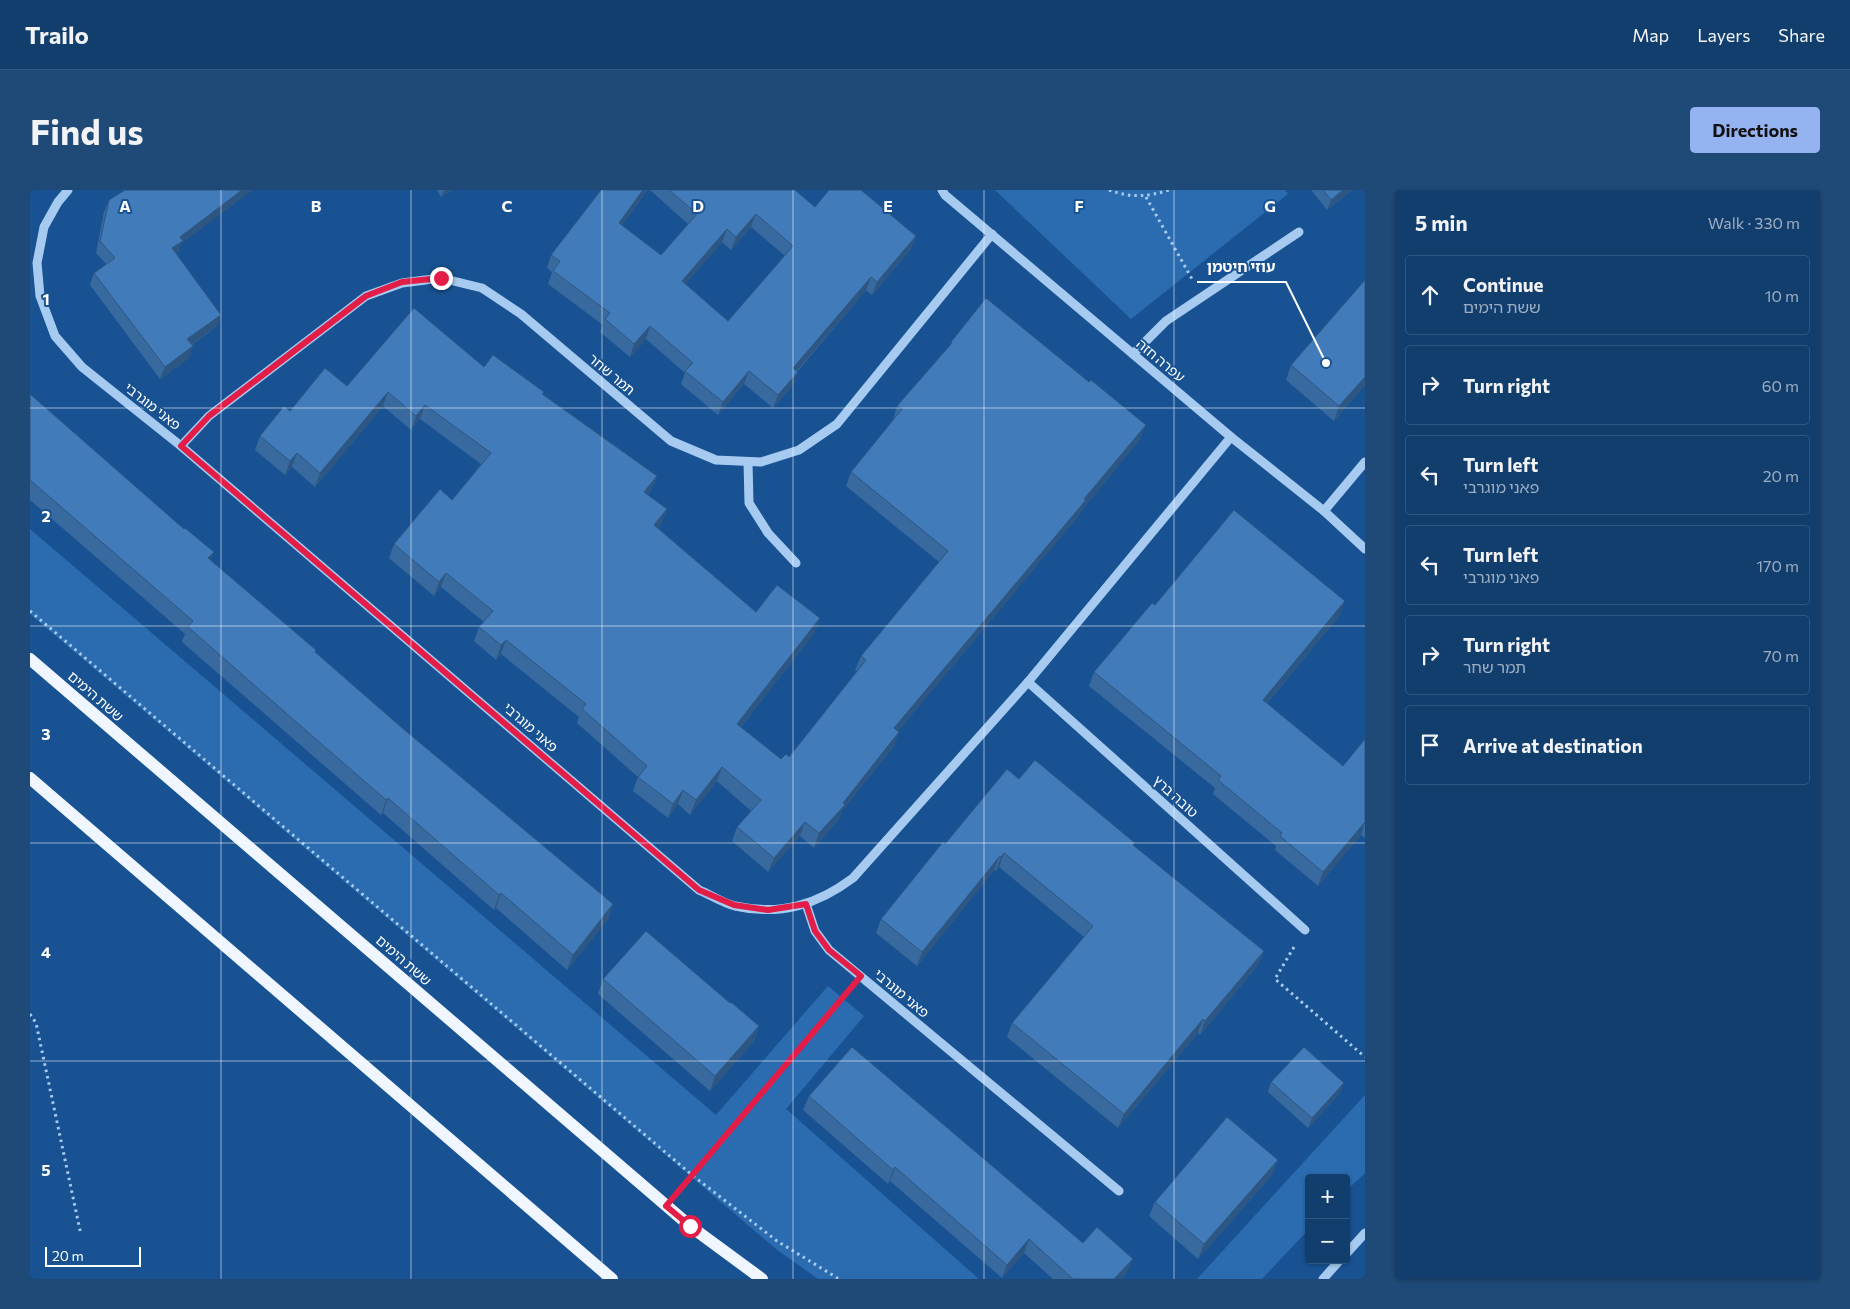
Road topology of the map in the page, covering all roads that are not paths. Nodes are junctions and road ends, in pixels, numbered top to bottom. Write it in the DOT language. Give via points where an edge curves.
graph roads {
  1 [pos="68,190"];
  2 [pos="942,190"];
  3 [pos="1298,232"];
  4 [pos="992,234"];
  5 [pos="33,262"];
  6 [pos="1133,354"];
  7 [pos="1231,437"];
  8 [pos="181,446"];
  9 [pos="748,462"];
  10 [pos="1365,462"];
  11 [pos="1324,511"];
  12 [pos="1365,549"];
  13 [pos="796,563"];
  14 [pos="30,659"];
  15 [pos="1028,682"];
  16 [pos="30,778"];
  17 [pos="806,904"];
  18 [pos="1305,930"];
  19 [pos="1119,1191"];
  20 [pos="1365,1233"];
  21 [pos="1350,1250"];
  22 [pos="1336,1264"];
  23 [pos="612,1279"];
  24 [pos="762,1279"];
  25 [pos="1323,1279"];
  1 -- 5 [label="street, פאני מוגרבי" via="44,227"];
  2 -- 4 [label="street, עפרה חזה"];
  3 -- 6 [label="street" via="1166,321"];
  4 -- 6 [label="street, עפרה חזה"];
  4 -- 9 [label="street, תמר שחר" via="837,424 799,450 760,462"];
  5 -- 8 [label="street, פאני מוגרבי" via="40,296 55,336 82,367"];
  6 -- 7 [label="street, עפרה חזה"];
  7 -- 11 [label="street, עפרה חזה"];
  7 -- 15 [label="street"];
  8 -- 9 [label="street, תמר שחר" via="209,416 366,296 402,282 441,278 482,288 521,314 671,441 716,460"];
  8 -- 17 [label="street, פאני מוגרבי" via="699,890 734,905 768,910"];
  9 -- 13 [label="street" via="749,503 768,533"];
  10 -- 11 [label="street"];
  11 -- 12 [label="street, עפרה חזה"];
  14 -- 24 [label="main road, ששת הימים" via="666,1206"];
  15 -- 17 [label="street" via="853,878 835,891"];
  15 -- 18 [label="street, טובה ברץ"];
  16 -- 23 [label="main road"];
  17 -- 19 [label="street, פאני מוגרבי" via="815,931 829,950"];
  20 -- 21 [label="street"];
  22 -- 25 [label="street"];
}
